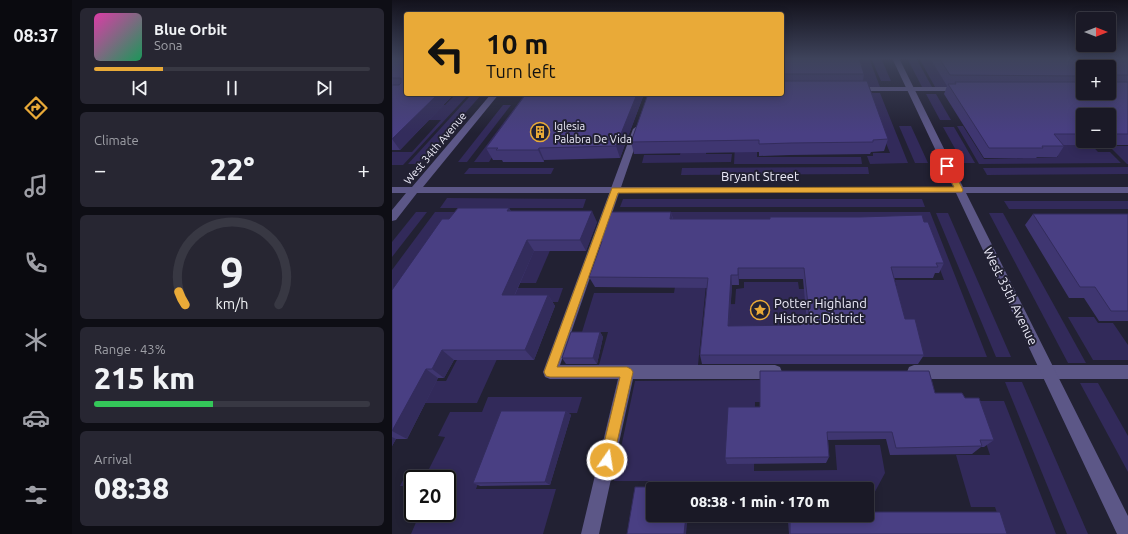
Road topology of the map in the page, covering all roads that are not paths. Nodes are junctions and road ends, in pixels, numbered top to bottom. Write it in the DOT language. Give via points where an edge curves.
graph roads {
  1 [pos="907,83"];
  2 [pos="844,89"];
  3 [pos="910,89"];
  4 [pos="974,89"];
  5 [pos="494,96"];
  6 [pos="641,116"];
  7 [pos="392,190"];
  8 [pos="415,190"];
  9 [pos="615,190"];
  10 [pos="959,190"];
  11 [pos="1128,190"];
  12 [pos="392,217"];
  13 [pos="627,372"];
  14 [pos="792,372"];
  15 [pos="902,372"];
  16 [pos="1048,372"];
  17 [pos="1128,372"];
  18 [pos="590,534"];
  19 [pos="1128,534"];
  1 -- 3 [label="street, West 35th Avenue"];
  2 -- 3 [label="street"];
  3 -- 4 [label="street"];
  3 -- 10 [label="street, West 35th Avenue"];
  5 -- 8 [label="street, West 34th Avenue"];
  6 -- 9 [label="street"];
  7 -- 8 [label="street, Bryant Street"];
  8 -- 9 [label="street, Bryant Street"];
  8 -- 12 [label="street, West 34th Avenue"];
  9 -- 10 [label="street, Bryant Street"];
  9 -- 13 [label="street" via="550,372"];
  10 -- 11 [label="street, Bryant Street"];
  10 -- 16 [label="street, West 35th Avenue"];
  13 -- 14 [label="street"];
  13 -- 18 [label="street"];
  15 -- 16 [label="street"];
  16 -- 17 [label="street"];
  16 -- 19 [label="street, West 35th Avenue"];
}
